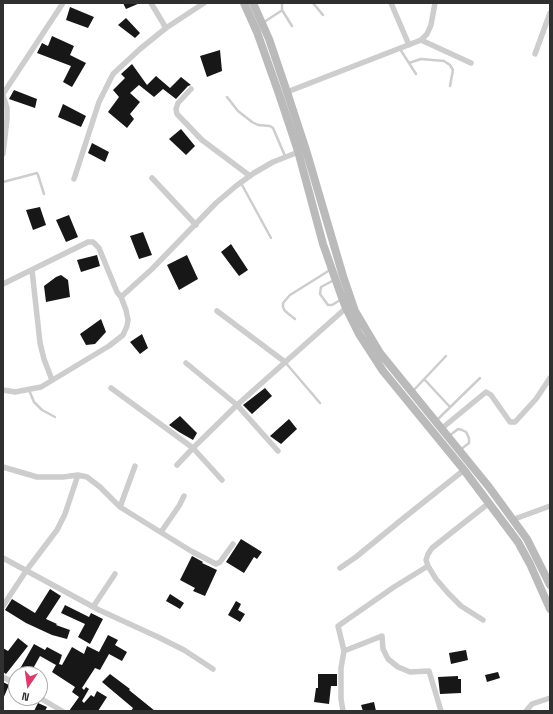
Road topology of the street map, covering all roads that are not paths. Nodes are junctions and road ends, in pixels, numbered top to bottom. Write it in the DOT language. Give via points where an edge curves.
graph roads {
  1 [pos="63,3"];
  2 [pos="151,3"];
  3 [pos="204,3"];
  4 [pos="244,3"];
  5 [pos="253,3"];
  6 [pos="282,3"];
  7 [pos="313,3"];
  8 [pos="391,3"];
  9 [pos="435,3"];
  10 [pos="282,10"];
  11 [pos="550,13"];
  12 [pos="323,15"];
  13 [pos="262,23"];
  14 [pos="292,26"];
  15 [pos="166,28"];
  16 [pos="421,40"];
  17 [pos="409,45"];
  18 [pos="400,48"];
  19 [pos="536,54"];
  20 [pos="409,63"];
  21 [pos="471,63"];
  22 [pos="416,74"];
  23 [pos="450,86"];
  24 [pos="191,89"];
  25 [pos="287,92"];
  26 [pos="3,95"];
  27 [pos="228,97"];
  28 [pos="302,151"];
  29 [pos="3,154"];
  30 [pos="286,157"];
  31 [pos="250,176"];
  32 [pos="152,178"];
  33 [pos="74,180"];
  34 [pos="3,182"];
  35 [pos="240,183"];
  36 [pos="44,194"];
  37 [pos="196,225"];
  38 [pos="271,238"];
  39 [pos="332,269"];
  40 [pos="32,270"];
  41 [pos="336,279"];
  42 [pos="3,284"];
  43 [pos="121,297"];
  44 [pos="342,298"];
  45 [pos="346,308"];
  46 [pos="217,311"];
  47 [pos="295,319"];
  48 [pos="446,356"];
  49 [pos="285,362"];
  50 [pos="186,363"];
  51 [pos="480,378"];
  52 [pos="550,378"];
  53 [pos="424,379"];
  54 [pos="52,380"];
  55 [pos="111,388"];
  56 [pos="3,390"];
  57 [pos="29,390"];
  58 [pos="412,392"];
  59 [pos="320,403"];
  60 [pos="237,405"];
  61 [pos="450,407"];
  62 [pos="55,417"];
  63 [pos="435,421"];
  64 [pos="441,429"];
  65 [pos="448,436"];
  66 [pos="193,448"];
  67 [pos="459,450"];
  68 [pos="278,451"];
  69 [pos="177,465"];
  70 [pos="135,466"];
  71 [pos="3,467"];
  72 [pos="464,470"];
  73 [pos="78,475"];
  74 [pos="222,480"];
  75 [pos="184,496"];
  76 [pos="489,503"];
  77 [pos="550,506"];
  78 [pos="120,507"];
  79 [pos="512,520"];
  80 [pos="161,532"];
  81 [pos="233,544"];
  82 [pos="3,558"];
  83 [pos="428,566"];
  84 [pos="340,568"];
  85 [pos="26,571"];
  86 [pos="115,574"];
  87 [pos="550,585"];
  88 [pos="3,606"];
  89 [pos="93,607"];
  90 [pos="550,609"];
  91 [pos="483,620"];
  92 [pos="344,651"];
  93 [pos="213,669"];
  94 [pos="550,698"];
  95 [pos="48,703"];
  96 [pos="62,711"];
  97 [pos="343,711"];
  98 [pos="441,711"];
  99 [pos="526,711"];
  1 -- 26 [label="street"];
  2 -- 15 [label="street"];
  3 -- 15 [label="street"];
  4 -- 28 [label="main road"];
  5 -- 13 [label="main road"];
  6 -- 10 [label="lane"];
  7 -- 12 [label="lane"];
  8 -- 17 [label="street"];
  9 -- 16 [label="street" via="431,25"];
  10 -- 13 [label="lane"];
  10 -- 14 [label="lane"];
  11 -- 19 [label="street"];
  13 -- 25 [label="main road"];
  15 -- 33 [label="street" via="113,74 99,102"];
  16 -- 17 [label="street"];
  16 -- 21 [label="street"];
  17 -- 18 [label="street"];
  18 -- 20 [label="lane"];
  18 -- 25 [label="street"];
  20 -- 22 [label="lane"];
  20 -- 23 [label="lane" via="421,59 444,61 453,70"];
  24 -- 31 [label="street" via="178,103 177,114 202,140"];
  25 -- 28 [label="main road"];
  26 -- 29 [label="street" via="8,119"];
  27 -- 30 [label="lane" via="238,111 252,122 273,128"];
  28 -- 30 [label="street"];
  28 -- 39 [label="main road" via="323,244"];
  28 -- 58 [label="main road" via="355,311 380,353"];
  30 -- 31 [label="street"];
  31 -- 35 [label="street"];
  32 -- 37 [label="street"];
  34 -- 36 [label="lane" via="36,173"];
  35 -- 37 [label="street" via="216,203"];
  35 -- 38 [label="lane"];
  37 -- 43 [label="street"];
  39 -- 41 [label="main road"];
  39 -- 47 [label="lane" via="286,298 283,307"];
  40 -- 42 [label="street"];
  40 -- 43 [label="street" via="88,242 93,242 99,248"];
  40 -- 54 [label="street" via="40,343"];
  41 -- 44 [label="main road"];
  41 -- 44 [label="lane" via="321,287 320,294 328,305 332,306"];
  43 -- 54 [label="street" via="128,320 123,335"];
  44 -- 45 [label="main road"];
  45 -- 49 [label="street"];
  45 -- 72 [label="main road" via="362,340 383,371"];
  46 -- 49 [label="street"];
  48 -- 53 [label="lane"];
  49 -- 59 [label="lane"];
  49 -- 60 [label="street"];
  50 -- 60 [label="street"];
  51 -- 61 [label="lane"];
  52 -- 64 [label="street" via="536,399 515,422 510,422 491,394 486,392"];
  53 -- 58 [label="lane"];
  53 -- 61 [label="lane"];
  54 -- 57 [label="street" via="41,387"];
  55 -- 66 [label="street"];
  56 -- 57 [label="street"];
  57 -- 62 [label="lane" via="34,402"];
  58 -- 63 [label="main road"];
  60 -- 66 [label="street"];
  60 -- 68 [label="street"];
  61 -- 63 [label="lane"];
  63 -- 64 [label="main road"];
  64 -- 65 [label="main road"];
  65 -- 67 [label="main road"];
  65 -- 67 [label="lane" via="458,430 466,432 469,443"];
  66 -- 69 [label="street"];
  66 -- 74 [label="street"];
  67 -- 79 [label="main road" via="489,486"];
  70 -- 78 [label="street"];
  71 -- 73 [label="street" via="37,477"];
  72 -- 76 [label="main road"];
  72 -- 84 [label="street"];
  73 -- 78 [label="street" via="93,481"];
  73 -- 85 [label="street" via="57,530"];
  75 -- 80 [label="street"];
  76 -- 83 [label="street" via="432,548 426,560"];
  76 -- 90 [label="main road" via="518,542"];
  77 -- 79 [label="street"];
  78 -- 80 [label="street"];
  79 -- 87 [label="main road" via="527,540"];
  80 -- 81 [label="street" via="216,564"];
  82 -- 85 [label="street"];
  83 -- 91 [label="street" via="436,579 461,606"];
  83 -- 92 [label="street" via="338,626"];
  85 -- 88 [label="street"];
  85 -- 89 [label="street"];
  86 -- 89 [label="street"];
  89 -- 93 [label="street" via="165,640"];
  92 -- 97 [label="street" via="341,668"];
  92 -- 98 [label="street" via="382,636 383,649 388,659 398,667 410,672 429,671"];
  94 -- 99 [label="street" via="532,704"];
  95 -- 96 [label="street"];
}
